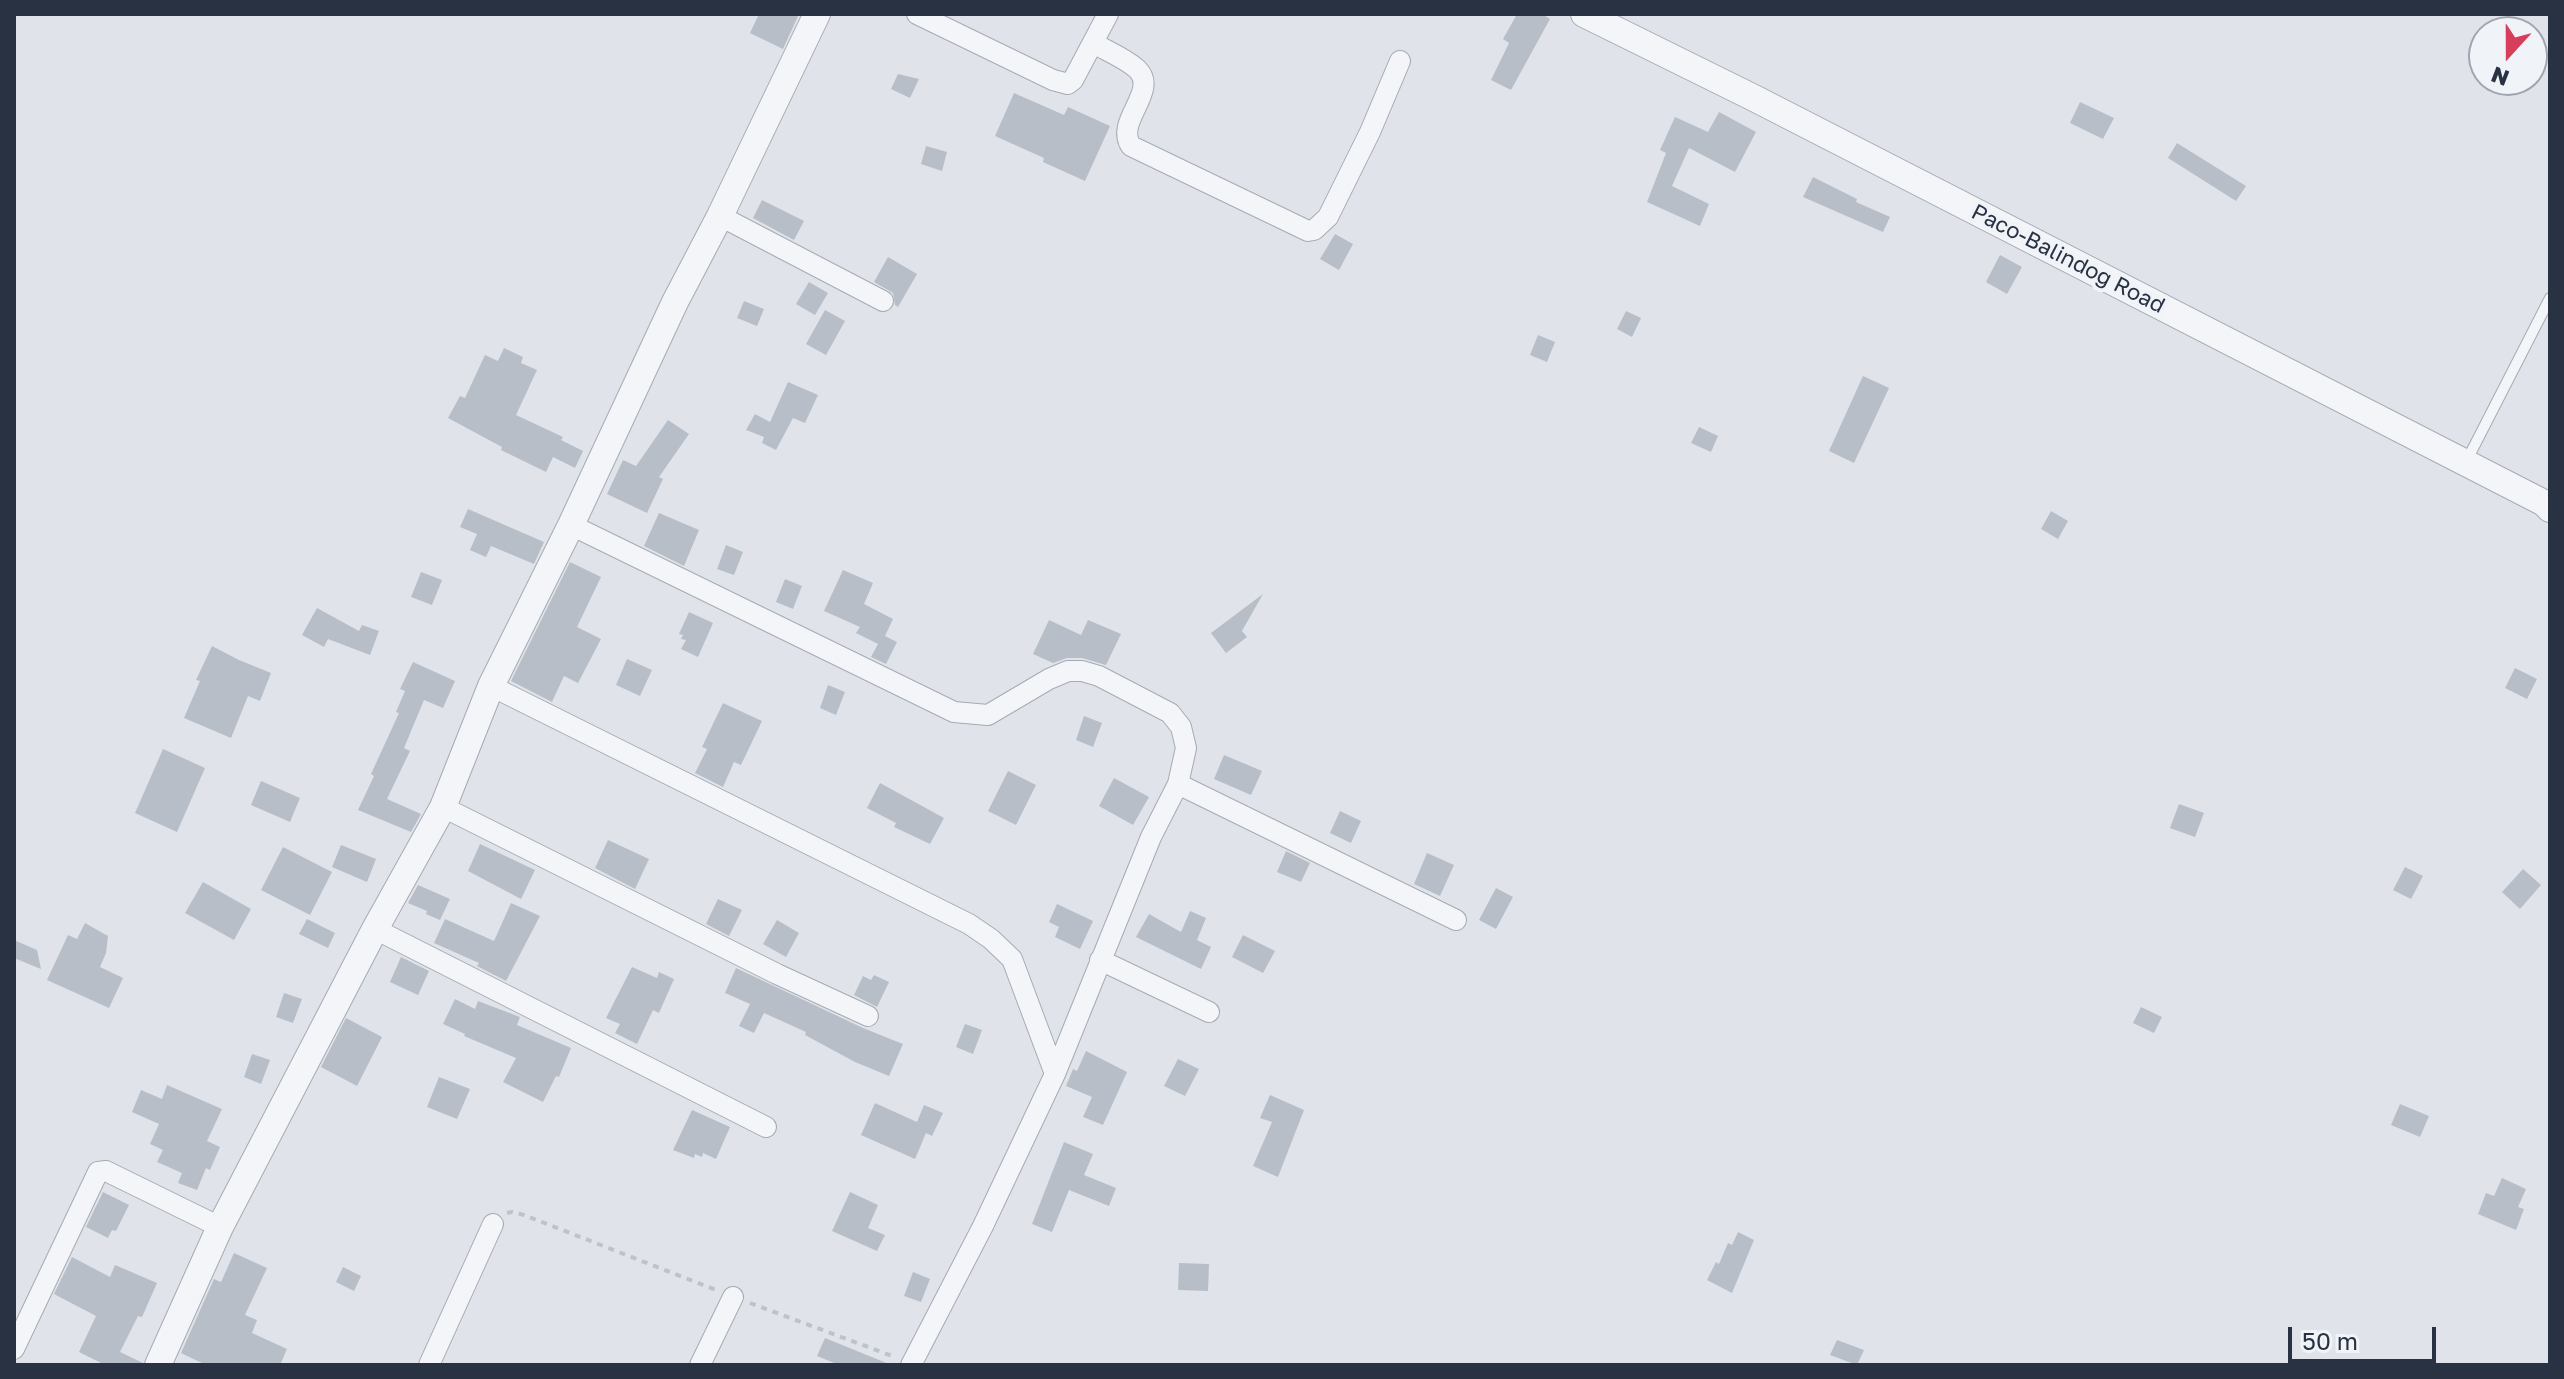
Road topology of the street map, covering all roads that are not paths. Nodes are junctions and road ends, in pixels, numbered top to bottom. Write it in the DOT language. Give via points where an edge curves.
graph roads {
  1 [pos="817,14"];
  2 [pos="917,14"];
  3 [pos="1108,14"];
  4 [pos="1584,14"];
  5 [pos="1093,43"];
  6 [pos="1400,61"];
  7 [pos="720,216"];
  8 [pos="2550,298"];
  9 [pos="883,301"];
  10 [pos="2466,463"];
  11 [pos="2550,509"];
  12 [pos="571,525"];
  13 [pos="491,686"];
  14 [pos="1178,784"];
  15 [pos="443,807"];
  16 [pos="1456,920"];
  17 [pos="375,929"];
  18 [pos="1100,960"];
  19 [pos="1209,1012"];
  20 [pos="868,1016"];
  21 [pos="1055,1074"];
  22 [pos="766,1127"];
  23 [pos="493,1224"];
  24 [pos="220,1227"];
  25 [pos="733,1297"];
  26 [pos="14,1349"];
  27 [pos="911,1364"];
  28 [pos="158,1365"];
  29 [pos="429,1365"];
  30 [pos="700,1365"];
  1 -- 7 [label="street"];
  2 -- 5 [label="street" via="1062,84 1073,80"];
  3 -- 5 [label="street"];
  4 -- 10 [label="street, Paco-Balindog Road"];
  5 -- 6 [label="street" via="1142,76 1142,92 1127,127 1131,146 1308,231 1328,217"];
  7 -- 9 [label="street"];
  7 -- 12 [label="street"];
  8 -- 10 [label="lane"];
  10 -- 11 [label="street, Paco-Balindog Road"];
  12 -- 13 [label="street"];
  12 -- 14 [label="street" via="954,712 988,715 1068,671 1099,676 1175,718 1186,748"];
  13 -- 15 [label="street"];
  13 -- 21 [label="street" via="991,939 1012,959"];
  14 -- 16 [label="street"];
  14 -- 18 [label="street" via="1155,826"];
  15 -- 17 [label="street"];
  15 -- 20 [label="street"];
  17 -- 22 [label="street"];
  17 -- 24 [label="street"];
  18 -- 19 [label="street"];
  18 -- 21 [label="street"];
  21 -- 27 [label="street"];
  23 -- 29 [label="street"];
  24 -- 26 [label="street" via="106,1171 98,1172"];
  24 -- 28 [label="street"];
  25 -- 30 [label="street"];
}
